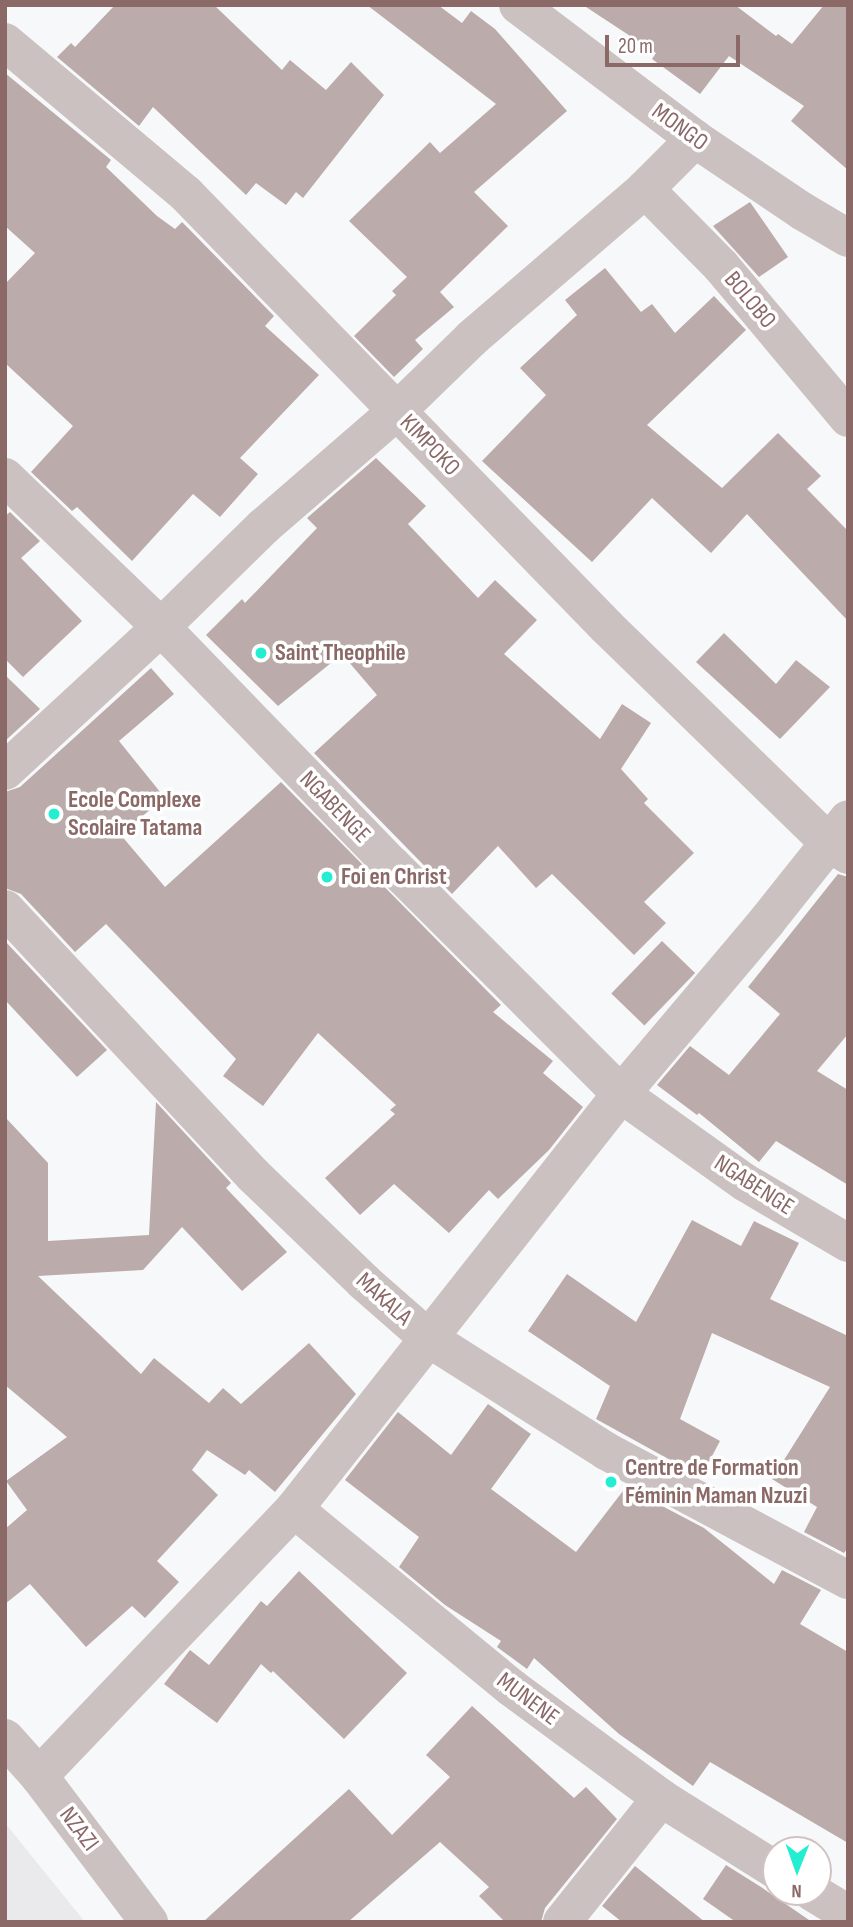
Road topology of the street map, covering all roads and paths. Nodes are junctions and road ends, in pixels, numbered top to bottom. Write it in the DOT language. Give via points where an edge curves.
graph roads {
  1 [pos="519,5"];
  2 [pos="5,42"];
  3 [pos="695,139"];
  4 [pos="645,189"];
  5 [pos="848,238"];
  6 [pos="397,411"];
  7 [pos="848,418"];
  8 [pos="5,477"];
  9 [pos="161,627"];
  10 [pos="5,771"];
  11 [pos="842,839"];
  12 [pos="5,909"];
  13 [pos="621,1094"];
  14 [pos="848,1243"];
  15 [pos="428,1338"];
  16 [pos="294,1509"];
  17 [pos="848,1580"];
  18 [pos="5,1738"];
  19 [pos="38,1776"];
  20 [pos="661,1798"];
  21 [pos="762,1861"];
  22 [pos="831,1906"];
  23 [pos="847,1918"];
  24 [pos="149,1922"];
  25 [pos="562,1922"];
  1 -- 3 [label="street, MONGO"];
  2 -- 6 [label="street, KIMPOKO" via="186,194"];
  3 -- 4 [label="street"];
  3 -- 5 [label="street, MONGO"];
  4 -- 6 [label="street" via="472,338"];
  4 -- 7 [label="street, BOLOBO" via="721,266"];
  6 -- 9 [label="street" via="263,527"];
  6 -- 11 [label="street, KIMPOKO" via="607,627"];
  8 -- 9 [label="street, NGABENGE"];
  9 -- 10 [label="street"];
  9 -- 13 [label="street, NGABENGE"];
  11 -- 13 [label="street"];
  12 -- 15 [label="street, MAKALA" via="253,1175"];
  13 -- 14 [label="street, NGABENGE" via="746,1182"];
  13 -- 15 [label="street"];
  15 -- 16 [label="street"];
  15 -- 17 [label="street, MAKALA" via="606,1451"];
  16 -- 19 [label="street"];
  16 -- 20 [label="street, MUNENE" via="502,1680"];
  18 -- 19 [label="street, NZAZI"];
  19 -- 24 [label="street, NZAZI"];
  20 -- 21 [label="street, MUNENE"];
  20 -- 25 [label="street"];
  22 -- 23 [label="street"];
}
